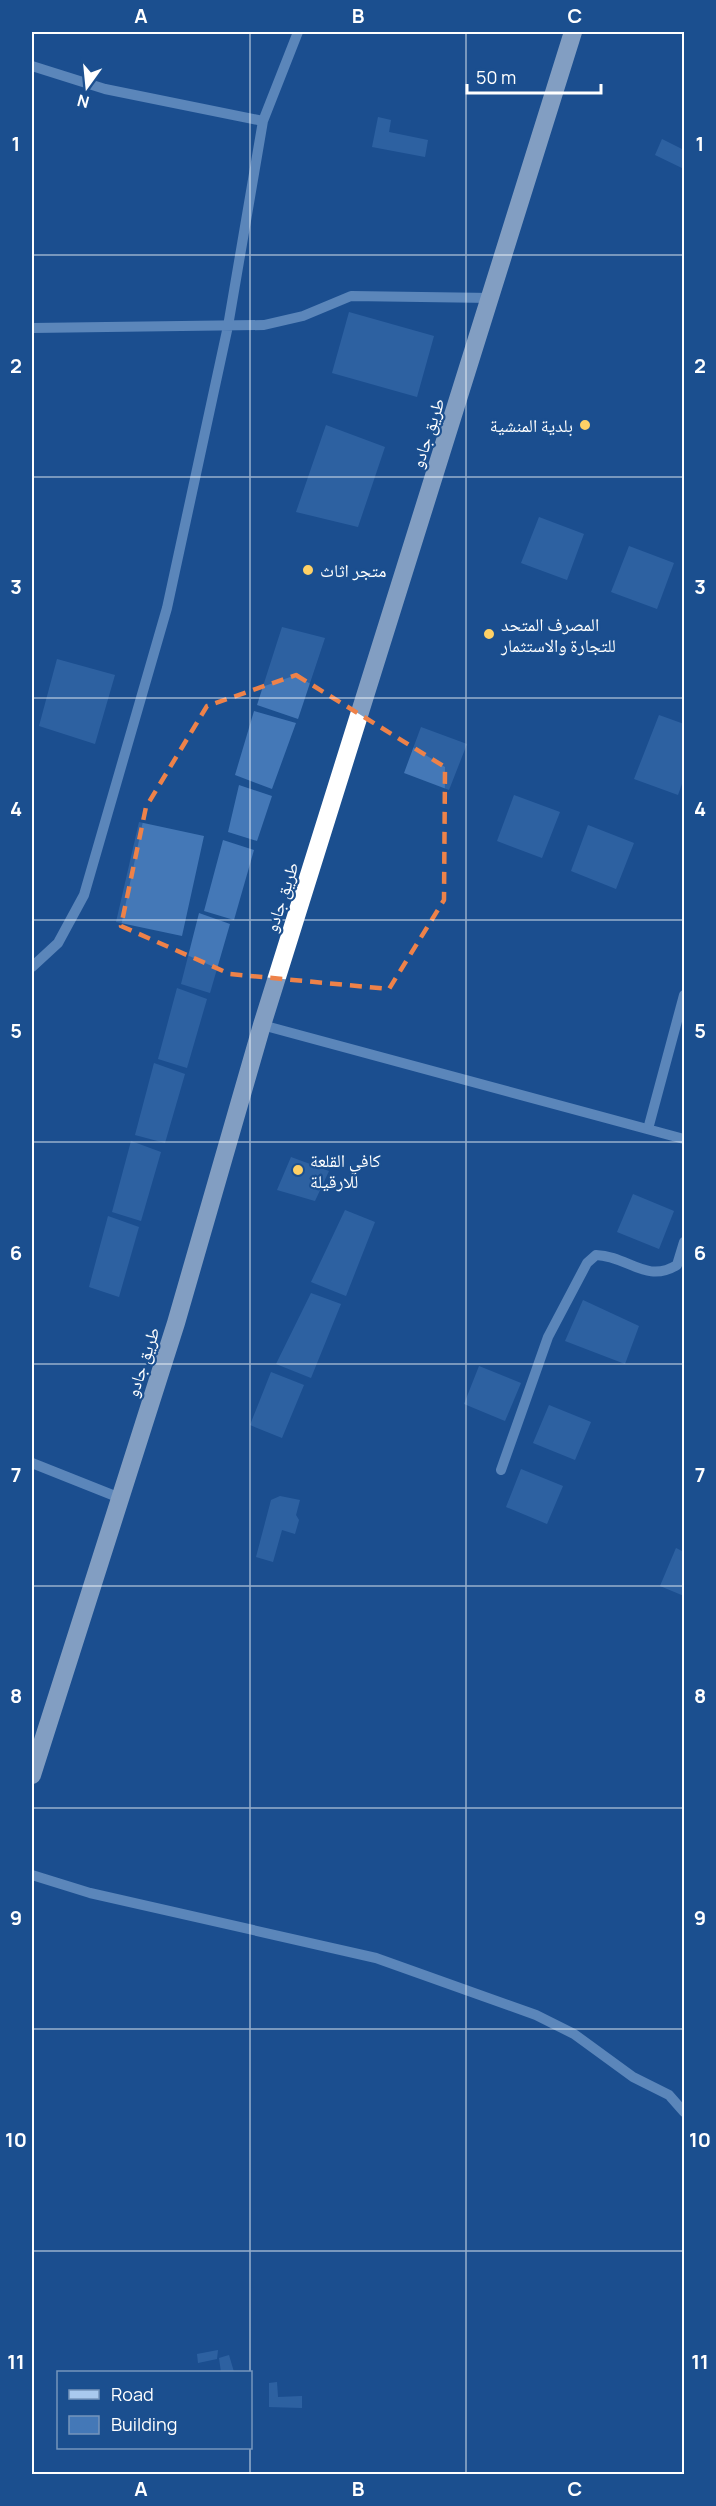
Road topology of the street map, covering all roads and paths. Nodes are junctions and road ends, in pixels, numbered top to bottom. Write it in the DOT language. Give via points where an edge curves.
graph roads {
  1 [pos="298,32"];
  2 [pos="573,32"];
  3 [pos="32,66"];
  4 [pos="263,121"];
  5 [pos="492,298"];
  6 [pos="228,326"];
  7 [pos="32,328"];
  8 [pos="32,967"];
  9 [pos="684,996"];
  10 [pos="262,1025"];
  11 [pos="648,1129"];
  12 [pos="684,1139"];
  13 [pos="684,1242"];
  14 [pos="32,1463"];
  15 [pos="501,1470"];
  16 [pos="120,1498"];
  17 [pos="32,1775"];
  18 [pos="32,1875"];
  19 [pos="684,2112"];
  1 -- 4 [label="street"];
  2 -- 5 [label="highway, طريق جادو"];
  3 -- 4 [label="street" via="105,89"];
  4 -- 6 [label="street"];
  5 -- 6 [label="street" via="351,296 279,323"];
  5 -- 10 [label="highway, طريق جادو"];
  6 -- 7 [label="street"];
  6 -- 8 [label="street" via="167,608 84,895 58,943"];
  9 -- 11 [label="street"];
  10 -- 11 [label="street"];
  10 -- 16 [label="highway, طريق جادو" via="176,1323"];
  11 -- 12 [label="street"];
  13 -- 15 [label="street" via="677,1265 663,1274 606,1256 596,1255 587,1263 548,1337"];
  14 -- 16 [label="street"];
  16 -- 17 [label="highway, طريق جادو"];
  18 -- 19 [label="street" via="90,1893 376,1958 536,2015 574,2034 633,2077 669,2095"];
}
